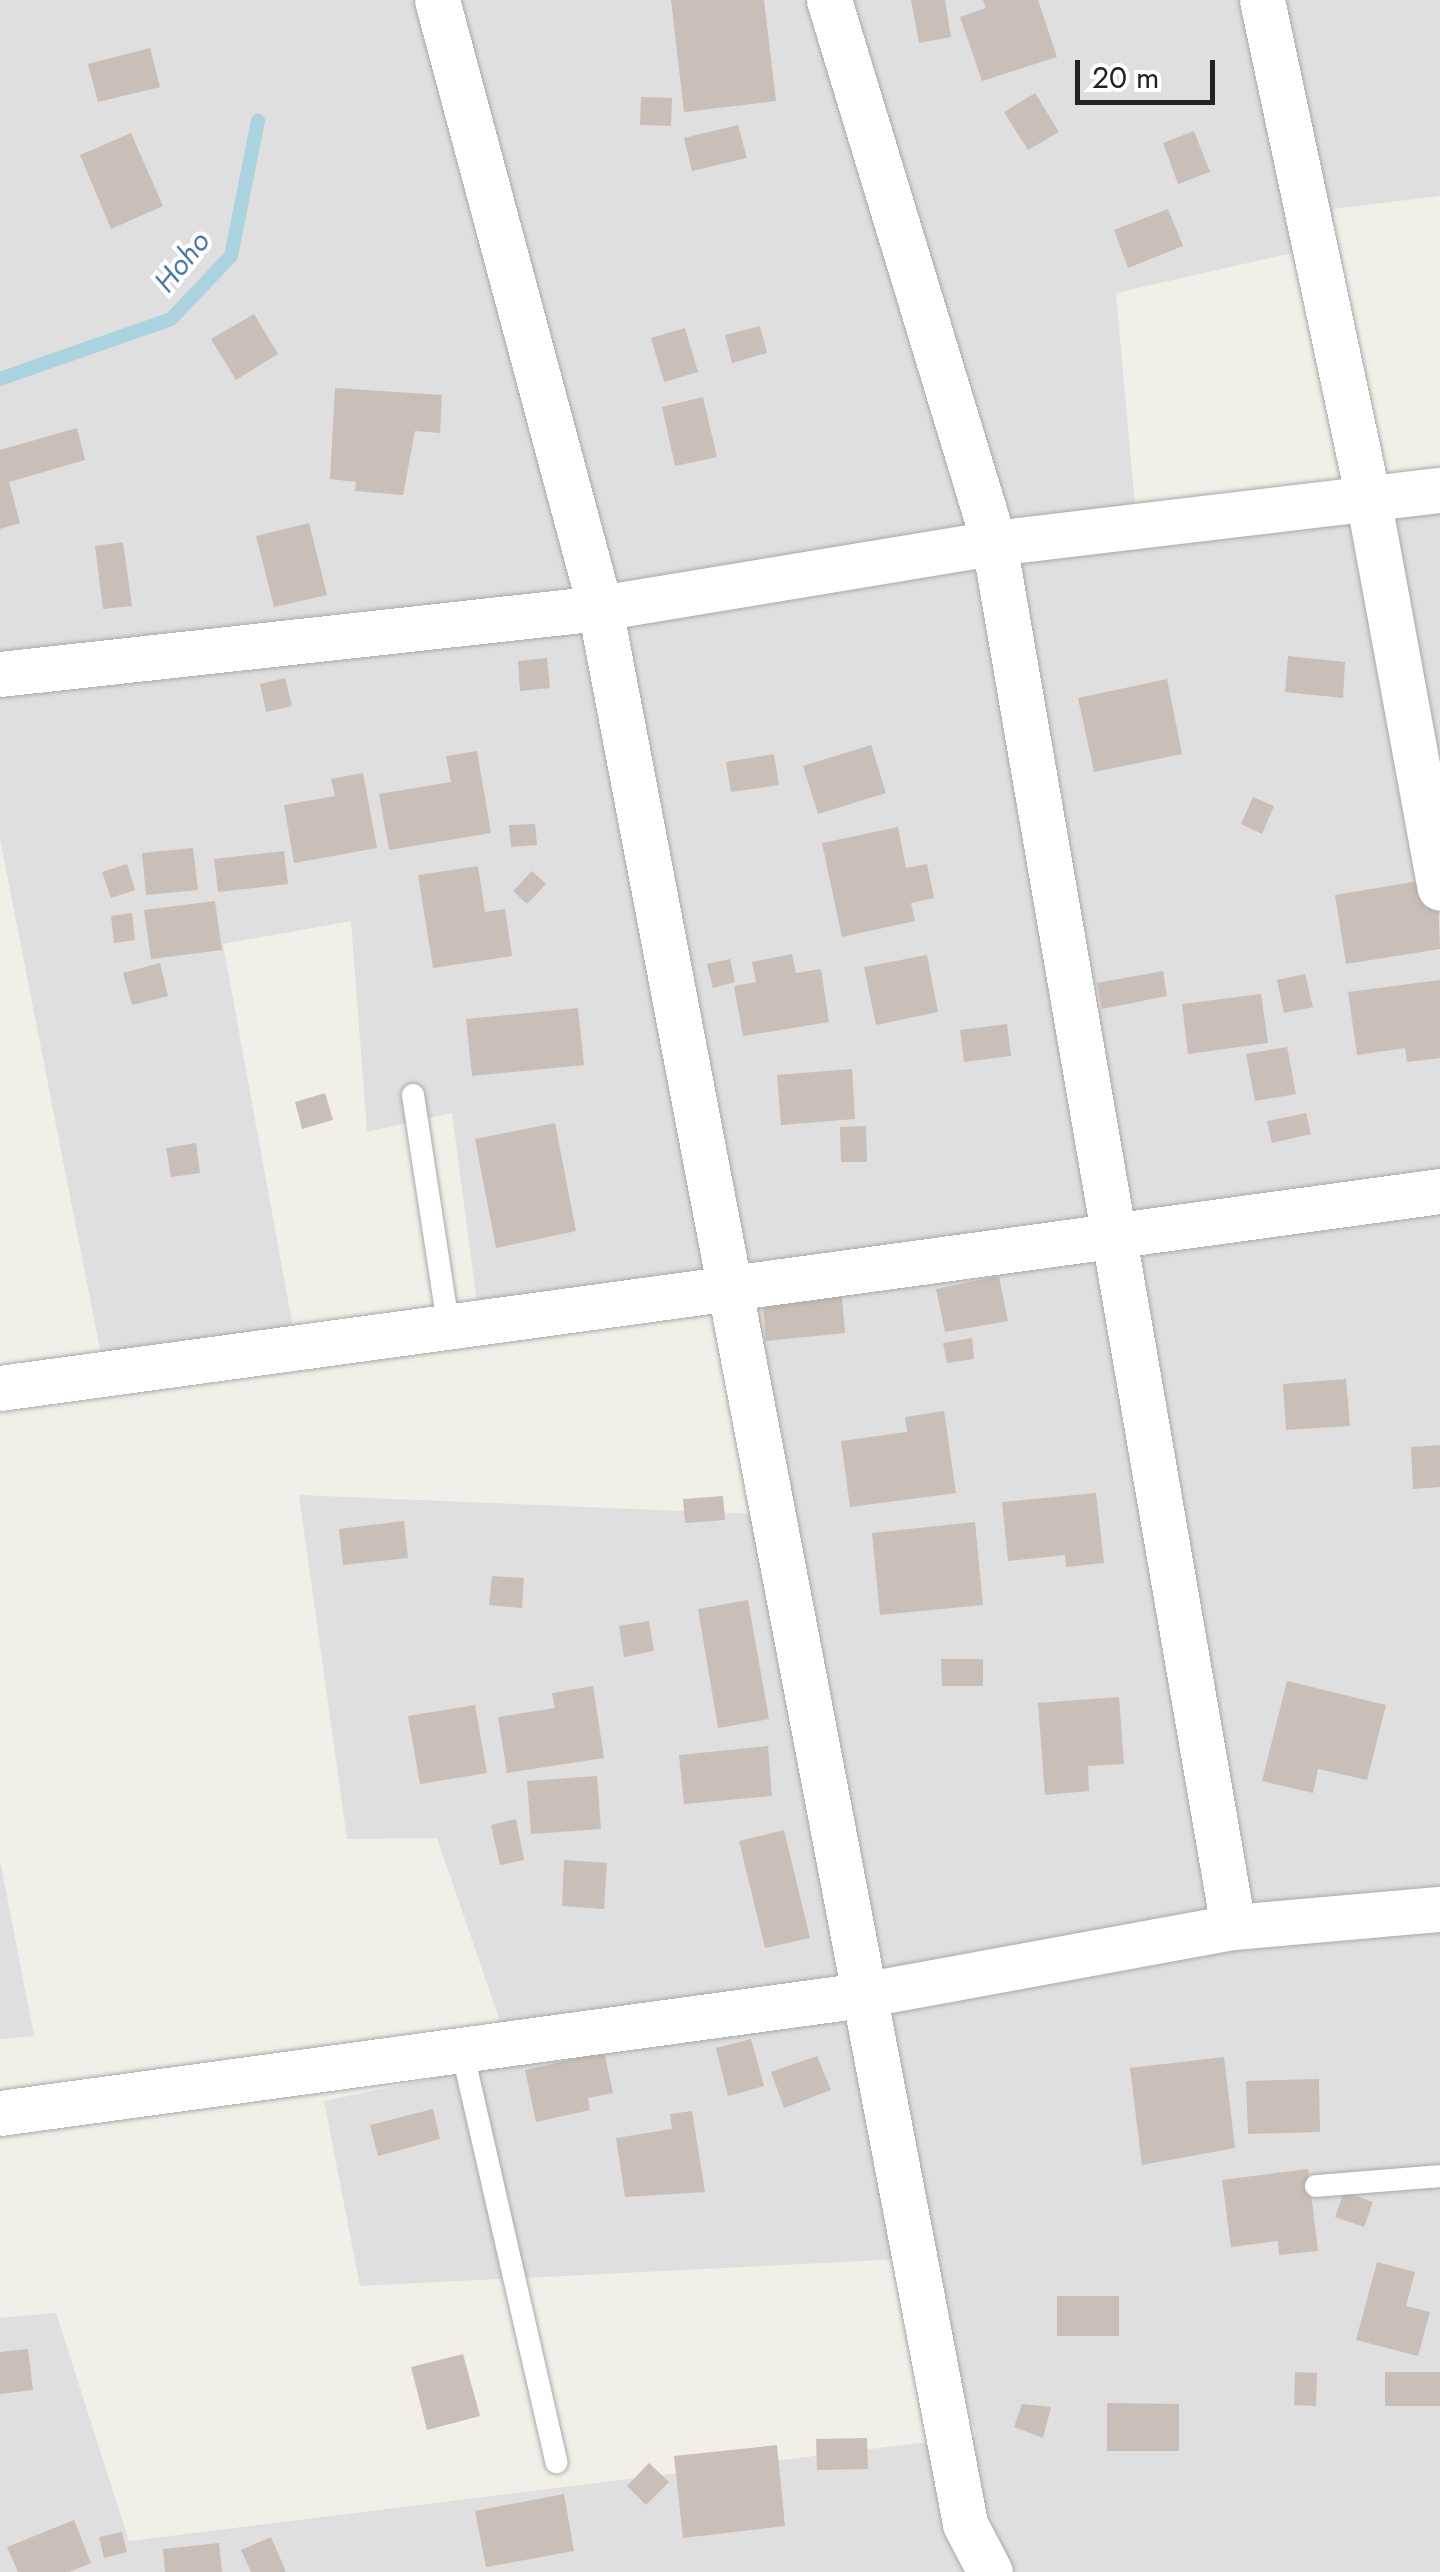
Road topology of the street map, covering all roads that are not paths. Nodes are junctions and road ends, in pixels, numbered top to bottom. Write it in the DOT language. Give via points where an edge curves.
graph roads {
  1 [pos="437,0"];
  2 [pos="829,0"];
  3 [pos="1262,0"];
  4 [pos="1440,490"];
  5 [pos="1368,502"];
  6 [pos="994,543"];
  7 [pos="600,608"];
  8 [pos="0,674"];
  9 [pos="1440,888"];
  10 [pos="413,1095"];
  11 [pos="1440,1191"];
  12 [pos="1115,1232"];
  13 [pos="732,1286"];
  14 [pos="449,1331"];
  15 [pos="0,1388"];
  16 [pos="1440,1910"];
  17 [pos="1233,1927"];
  18 [pos="862,1996"];
  19 [pos="462,2050"];
  20 [pos="0,2113"];
  21 [pos="1440,2176"];
  22 [pos="1316,2186"];
  23 [pos="556,2462"];
  24 [pos="990,2572"];
  1 -- 7 [label="street"];
  2 -- 6 [label="street"];
  3 -- 5 [label="street"];
  4 -- 5 [label="street"];
  5 -- 6 [label="street"];
  5 -- 9 [label="street"];
  6 -- 7 [label="street"];
  6 -- 12 [label="street"];
  7 -- 8 [label="street"];
  7 -- 13 [label="street"];
  10 -- 14 [label="lane"];
  11 -- 12 [label="street"];
  12 -- 13 [label="street"];
  12 -- 17 [label="street"];
  13 -- 14 [label="street"];
  13 -- 18 [label="street"];
  14 -- 15 [label="street"];
  16 -- 17 [label="street"];
  17 -- 18 [label="street"];
  18 -- 19 [label="street"];
  18 -- 24 [label="street" via="965,2524"];
  19 -- 20 [label="street"];
  19 -- 23 [label="lane"];
  21 -- 22 [label="lane"];
}
